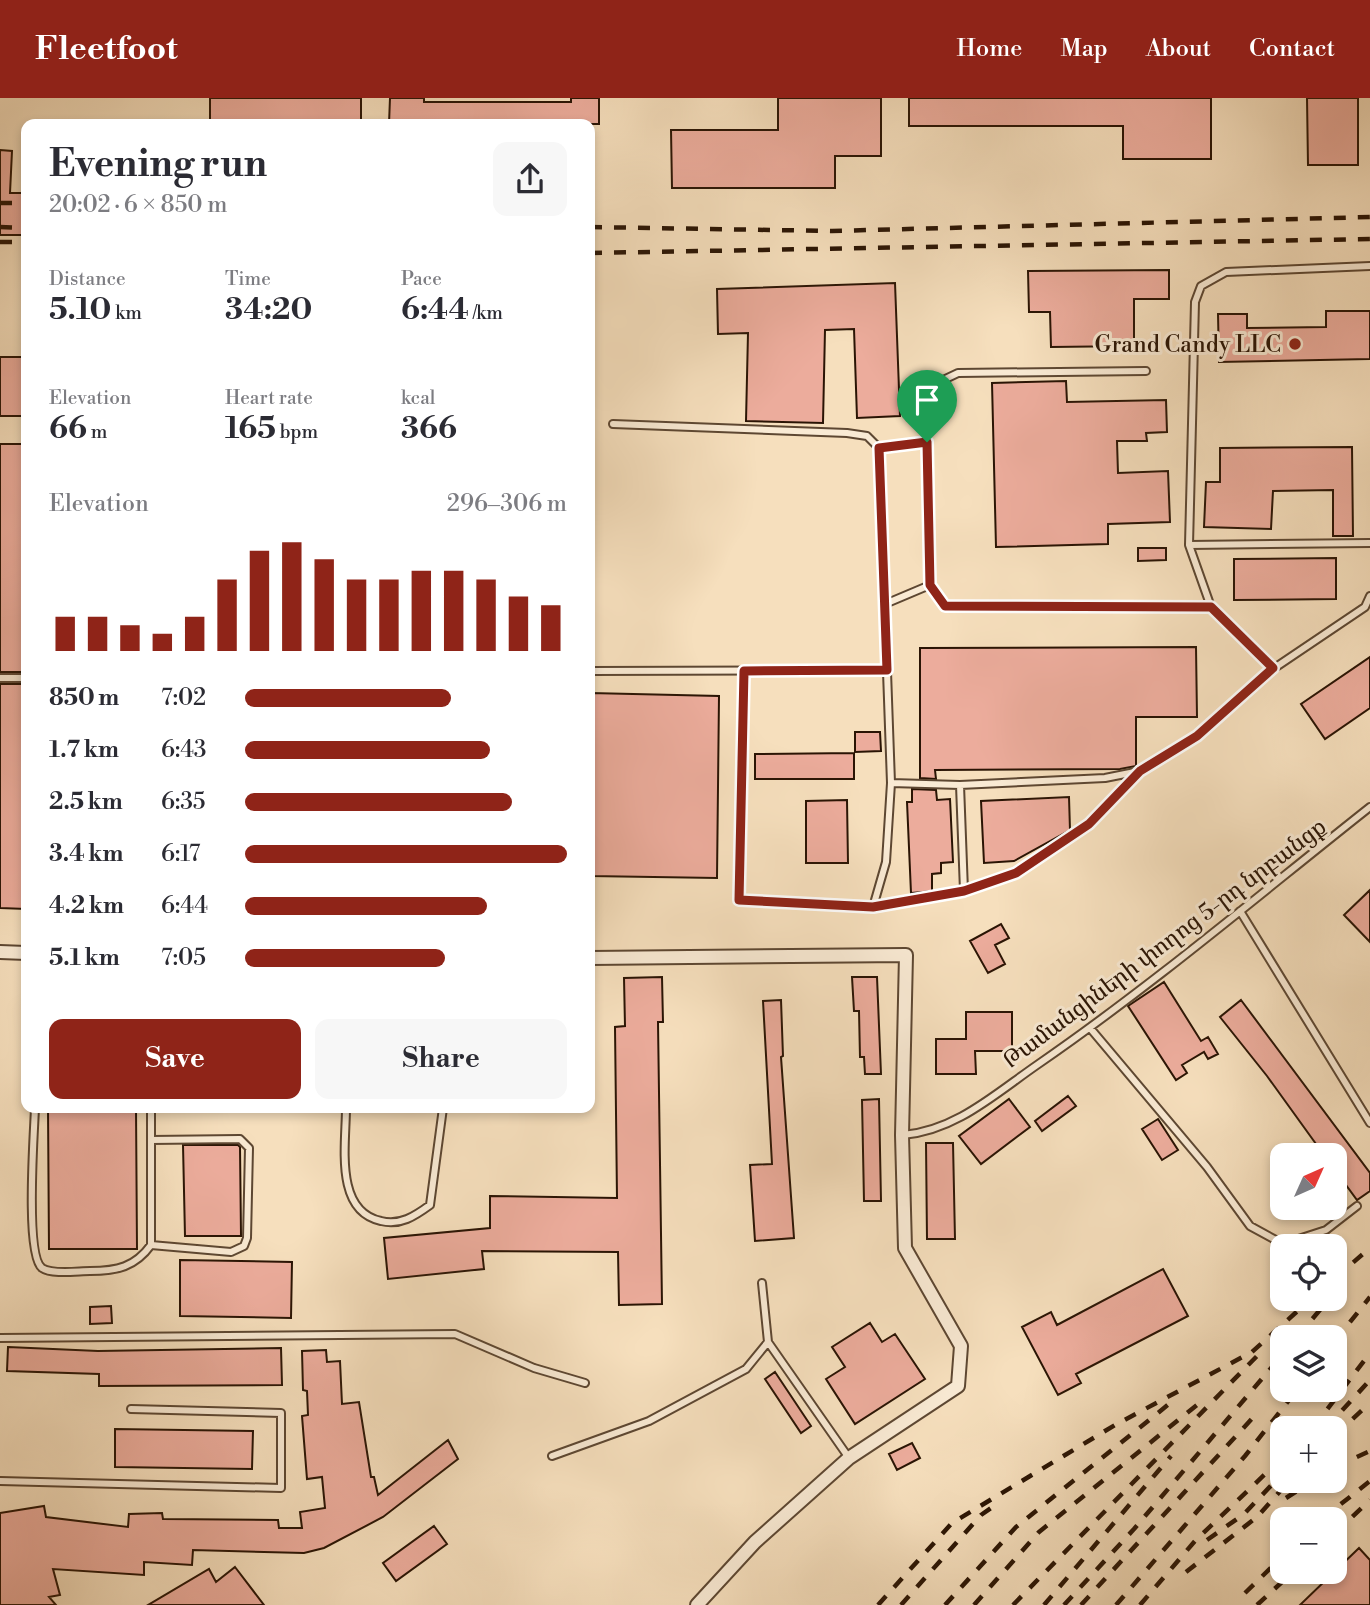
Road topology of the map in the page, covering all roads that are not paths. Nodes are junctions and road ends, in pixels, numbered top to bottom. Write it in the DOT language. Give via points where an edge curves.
graph roads {
  1 [pos="1370,266"];
  2 [pos="1146,371"];
  3 [pos="613,424"];
  4 [pos="927,442"];
  5 [pos="879,448"];
  6 [pos="1370,543"];
  7 [pos="1189,545"];
  8 [pos="930,585"];
  9 [pos="1370,596"];
  10 [pos="885,604"];
  11 [pos="1211,607"];
  12 [pos="1273,668"];
  13 [pos="887,670"];
  14 [pos="595,671"];
  15 [pos="744,671"];
  16 [pos="0,678"];
  17 [pos="21,678"];
  18 [pos="1140,771"];
  19 [pos="891,783"];
  20 [pos="960,785"];
  21 [pos="1370,807"];
  22 [pos="964,891"];
  23 [pos="873,907"];
  24 [pos="1240,911"];
  25 [pos="0,953"];
  26 [pos="21,953"];
  27 [pos="595,958"];
  28 [pos="1090,1028"];
  29 [pos="35,1113"];
  30 [pos="151,1113"];
  31 [pos="345,1113"];
  32 [pos="442,1113"];
  33 [pos="1370,1123"];
  34 [pos="902,1135"];
  35 [pos="151,1140"];
  36 [pos="1357,1206"];
  37 [pos="151,1245"];
  38 [pos="762,1283"];
  39 [pos="0,1339"];
  40 [pos="768,1342"];
  41 [pos="584,1383"];
  42 [pos="131,1409"];
  43 [pos="552,1457"];
  44 [pos="849,1458"];
  45 [pos="0,1481"];
  46 [pos="697,1605"];
  1 -- 7 [label="lane" via="1226,272 1200,286 1195,302"];
  2 -- 4 [label="lane" via="958,373 939,383 926,398"];
  3 -- 5 [label="lane" via="847,433 867,436"];
  4 -- 5 [label="lane"];
  4 -- 8 [label="lane"];
  5 -- 10 [label="lane"];
  6 -- 7 [label="lane"];
  7 -- 11 [label="lane"];
  8 -- 10 [label="lane"];
  8 -- 11 [label="lane" via="945,606"];
  9 -- 12 [label="lane" via="1365,607"];
  10 -- 13 [label="lane"];
  11 -- 12 [label="lane"];
  12 -- 18 [label="lane" via="1197,736"];
  13 -- 15 [label="lane"];
  13 -- 19 [label="lane"];
  14 -- 15 [label="lane"];
  15 -- 23 [label="lane" via="739,900"];
  16 -- 17 [label="lane"];
  18 -- 20 [label="lane" via="1105,778"];
  18 -- 22 [label="lane" via="1089,824 1016,873"];
  19 -- 20 [label="lane"];
  19 -- 23 [label="lane" via="886,862"];
  20 -- 22 [label="lane"];
  21 -- 24 [label="lane, Թամանցիների փողոց 5-րդ նրբանցք"];
  22 -- 23 [label="lane"];
  24 -- 28 [label="lane, Թամանցիների փողոց 5-րդ նրբանցք"];
  24 -- 33 [label="lane"];
  25 -- 26 [label="street"];
  27 -- 34 [label="street" via="906,954"];
  28 -- 34 [label="lane, Թամանցիների փողոց 5-րդ նրբանցք" via="956,1121 925,1133"];
  28 -- 36 [label="lane" via="1207,1167 1250,1226 1283,1244 1326,1230"];
  29 -- 37 [label="lane" via="32,1237 38,1263 47,1271 110,1271 132,1265"];
  30 -- 35 [label="lane"];
  31 -- 32 [label="lane" via="346,1181 356,1207 368,1219 387,1223 411,1219 430,1205"];
  34 -- 44 [label="street" via="905,1248 961,1346 958,1386"];
  35 -- 37 [label="lane"];
  35 -- 37 [label="lane" via="240,1139 249,1148 244,1246 231,1252"];
  38 -- 40 [label="lane"];
  39 -- 41 [label="lane" via="455,1334 534,1368"];
  40 -- 43 [label="lane" via="746,1368 649,1421"];
  40 -- 44 [label="lane"];
  42 -- 45 [label="lane" via="281,1413 281,1488"];
  44 -- 46 [label="street" via="755,1542"];
}
